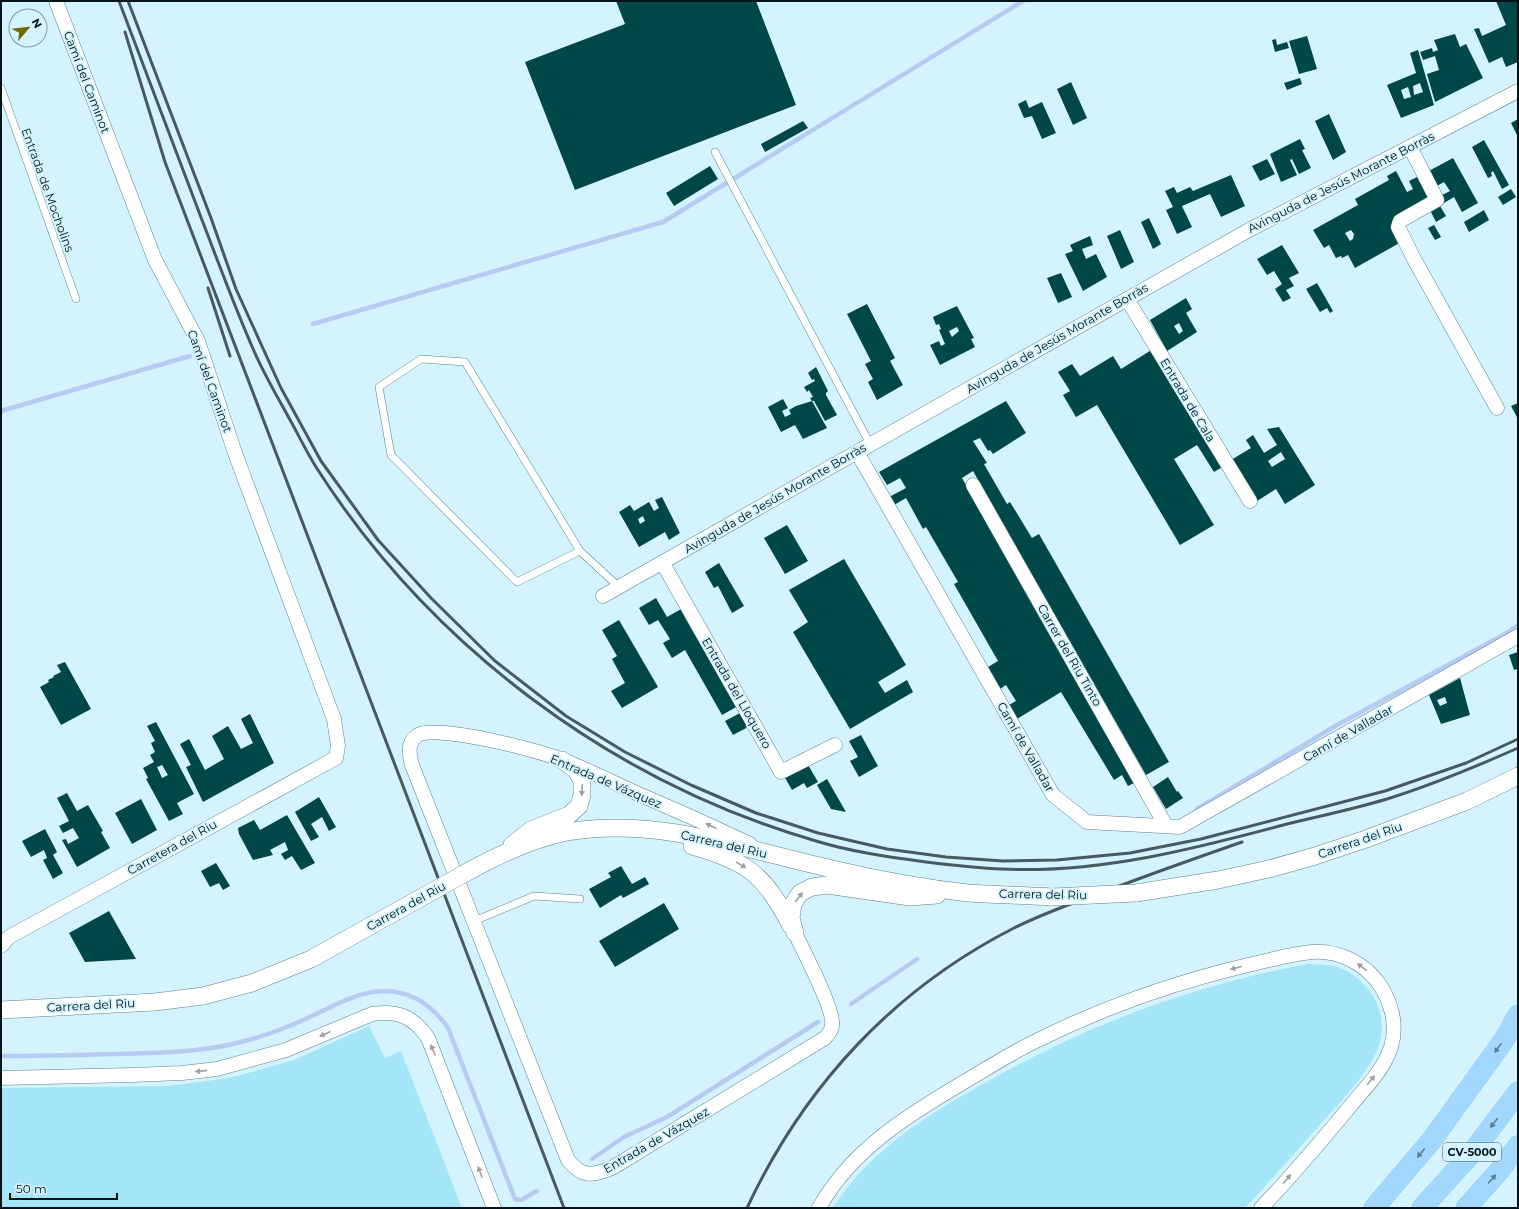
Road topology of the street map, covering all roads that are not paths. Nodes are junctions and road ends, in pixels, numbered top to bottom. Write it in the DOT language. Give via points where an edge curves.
graph roads {
  1 [pos="56,1"];
  2 [pos="1,88"];
  3 [pos="1518,91"];
  4 [pos="1410,147"];
  5 [pos="715,152"];
  6 [pos="76,299"];
  7 [pos="1127,299"];
  8 [pos="1497,408"];
  9 [pos="870,444"];
  10 [pos="857,452"];
  11 [pos="973,485"];
  12 [pos="1250,501"];
  13 [pos="580,551"];
  14 [pos="662,562"];
  15 [pos="619,587"];
  16 [pos="602,596"];
  17 [pos="1518,636"];
  18 [pos="834,745"];
  19 [pos="338,746"];
  20 [pos="562,760"];
  21 [pos="1518,776"];
  22 [pos="1518,789"];
  23 [pos="1467,801"];
  24 [pos="1166,826"];
  25 [pos="624,827"];
  26 [pos="499,854"];
  27 [pos="772,855"];
  28 [pos="968,893"];
  29 [pos="580,899"];
  30 [pos="474,920"];
  31 [pos="795,933"];
  32 [pos="1,946"];
  33 [pos="1,1010"];
  34 [pos="1518,1015"];
  35 [pos="1,1078"];
  36 [pos="1518,1092"];
  37 [pos="1518,1146"];
  38 [pos="494,1208"];
  39 [pos="819,1208"];
  40 [pos="1261,1208"];
  41 [pos="1374,1208"];
  42 [pos="1422,1208"];
  43 [pos="1466,1208"];
  1 -- 19 [label="street, Camí del Caminot" via="155,260 198,341 235,453 334,719"];
  2 -- 6 [label="lane, Entrada de Mocholins"];
  3 -- 4 [label="street, Avinguda de Jesús Morante Borràs"];
  4 -- 7 [label="street, Avinguda de Jesús Morante Borràs" via="1249,230"];
  4 -- 8 [label="street" via="1437,200 1400,221 1398,227"];
  5 -- 9 [label="lane"];
  7 -- 9 [label="street, Avinguda de Jesús Morante Borràs"];
  7 -- 12 [label="street, Entrada de Cala"];
  9 -- 10 [label="street, Avinguda de Jesús Morante Borràs"];
  10 -- 14 [label="street, Avinguda de Jesús Morante Borràs"];
  10 -- 24 [label="street, Camí de Valladar" via="1053,795 1087,822"];
  11 -- 24 [label="street, Carrer del Riu Tinto"];
  13 -- 13 [label="lane" via="516,582 391,455 379,387 422,359 466,362"];
  13 -- 15 [label="lane"];
  14 -- 15 [label="street, Avinguda de Jesús Morante Borràs"];
  14 -- 18 [label="street, Entrada del Lloquero" via="781,772"];
  15 -- 16 [label="street, Avinguda de Jesús Morante Borràs"];
  17 -- 24 [label="street, Camí de Valladar" via="1202,816 1180,827"];
  19 -- 32 [label="street, Carretera del Riu" via="336,758 9,937"];
  20 -- 26 [label="street, one-way" via="576,770 582,782 579,806 569,816 531,830"];
  27 -- 20 [label="street, Entrada de Vázquez, one-way"];
  20 -- 30 [label="street, Entrada de Vázquez" via="467,736 425,732 417,735 412,741 409,756 412,765"];
  21 -- 23 [label="street, Carrera del Riu"];
  22 -- 23 [label="street, Carrera del Riu"];
  23 -- 28 [label="street, Carrera del Riu, bridge" via="1315,856 1218,880 1136,893 1052,896"];
  25 -- 26 [label="street, Carrera del Riu" via="566,832"];
  25 -- 27 [label="street, Carrera del Riu" via="700,837"];
  25 -- 31 [label="street, one-way" via="706,850 739,863 760,879 775,896"];
  26 -- 33 [label="street, Carrera del Riu, bridge" via="311,959 252,983 210,995 155,1002"];
  27 -- 28 [label="street, Carrera del Riu" via="887,881"];
  31 -- 28 [label="street, one-way" via="791,918 793,904 800,894 812,887 827,885 910,897"];
  29 -- 30 [label="lane" via="534,896"];
  30 -- 31 [label="street, Entrada de Vázquez" via="568,1160 574,1168 589,1175 612,1168 830,1033 831,1011"];
  34 -- 41 [label="highway, one-way" via="1504,1040 1432,1141"];
  38 -- 35 [label="street, one-way" via="428,1038 422,1029 405,1016 383,1012 372,1014 286,1050 217,1069 182,1073"];
  36 -- 42 [label="highway, CV-5000, one-way" via="1471,1154"];
  43 -- 37 [label="highway, CV-5000, one-way"];
  40 -- 39 [label="street, one-way" via="1334,1126 1380,1069 1392,1044 1392,1016 1383,989 1360,964 1346,958 1313,952 1232,969 1152,993 1055,1032 1004,1058 899,1122 859,1156 841,1176"];
}
